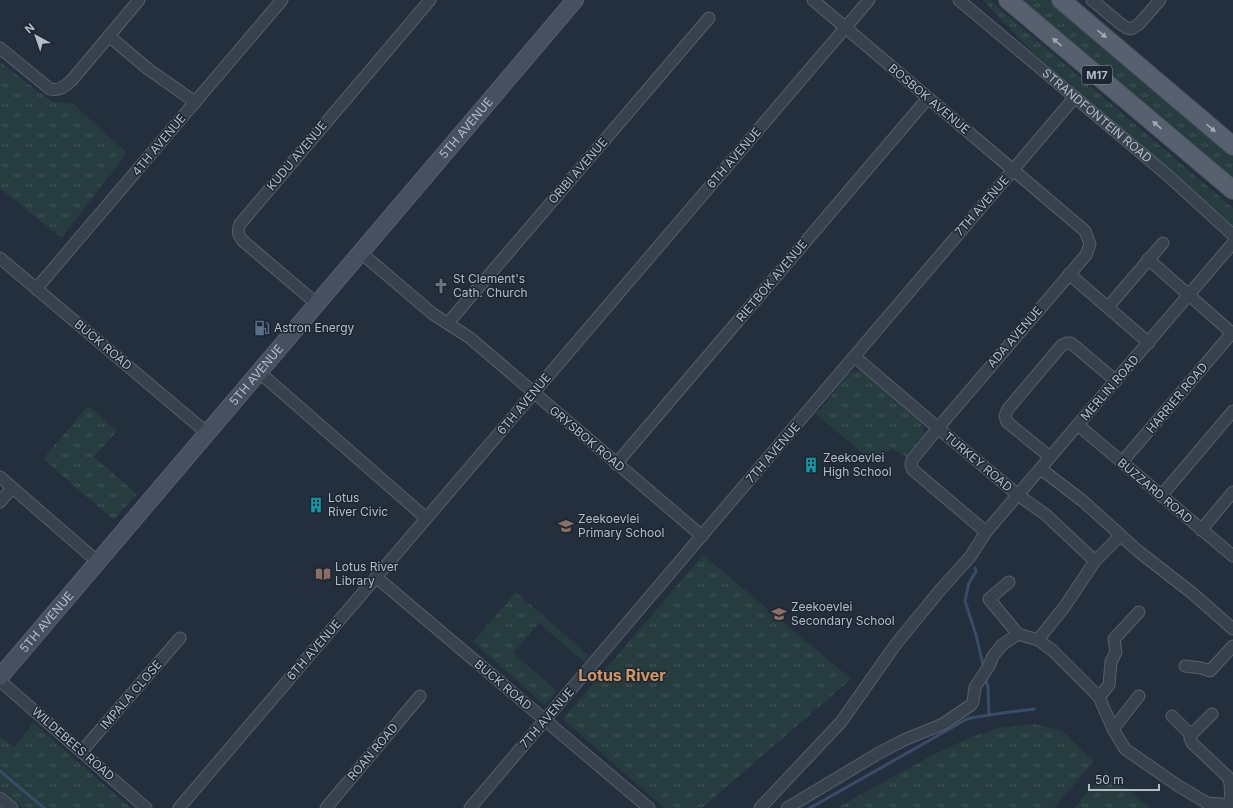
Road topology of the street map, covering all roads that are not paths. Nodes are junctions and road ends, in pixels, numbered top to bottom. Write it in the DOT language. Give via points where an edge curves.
graph roads {
  1 [pos="139,0"];
  2 [pos="282,0"];
  3 [pos="430,0"];
  4 [pos="575,0"];
  5 [pos="813,0"];
  6 [pos="869,0"];
  7 [pos="959,0"];
  8 [pos="1008,0"];
  9 [pos="1061,0"];
  10 [pos="1092,0"];
  11 [pos="1160,0"];
  12 [pos="709,18"];
  13 [pos="845,28"];
  14 [pos="109,36"];
  15 [pos="0,48"];
  16 [pos="1075,97"];
  17 [pos="928,98"];
  18 [pos="195,102"];
  19 [pos="1233,146"];
  20 [pos="1013,171"];
  21 [pos="1233,190"];
  22 [pos="1233,235"];
  23 [pos="1163,243"];
  24 [pos="1233,243"];
  25 [pos="360,252"];
  26 [pos="0,258"];
  27 [pos="1148,259"];
  28 [pos="1069,274"];
  29 [pos="36,289"];
  30 [pos="1189,295"];
  31 [pos="317,304"];
  32 [pos="1108,307"];
  33 [pos="448,323"];
  34 [pos="1232,333"];
  35 [pos="1149,343"];
  36 [pos="855,357"];
  37 [pos="259,372"];
  38 [pos="1116,381"];
  39 [pos="533,392"];
  40 [pos="1233,411"];
  41 [pos="1078,425"];
  42 [pos="938,428"];
  43 [pos="206,433"];
  44 [pos="1050,457"];
  45 [pos="1122,462"];
  46 [pos="616,464"];
  47 [pos="1041,469"];
  48 [pos="0,477"];
  49 [pos="12,488"];
  50 [pos="1233,492"];
  51 [pos="1018,495"];
  52 [pos="1161,496"];
  53 [pos="0,502"];
  54 [pos="426,518"];
  55 [pos="1201,530"];
  56 [pos="986,532"];
  57 [pos="702,536"];
  58 [pos="1120,536"];
  59 [pos="1233,556"];
  60 [pos="1095,561"];
  61 [pos="98,562"];
  62 [pos="376,577"];
  63 [pos="1009,582"];
  64 [pos="1139,612"];
  65 [pos="1233,629"];
  66 [pos="1018,634"];
  67 [pos="180,638"];
  68 [pos="1038,640"];
  69 [pos="1233,646"];
  70 [pos="1185,666"];
  71 [pos="0,677"];
  72 [pos="0,681"];
  73 [pos="420,696"];
  74 [pos="1139,696"];
  75 [pos="1098,697"];
  76 [pos="1212,714"];
  77 [pos="1172,716"];
  78 [pos="544,720"];
  79 [pos="1113,729"];
  80 [pos="1191,735"];
  81 [pos="82,752"];
  82 [pos="0,798"];
  83 [pos="1232,804"];
  84 [pos="12,808"];
  85 [pos="146,808"];
  86 [pos="179,808"];
  87 [pos="326,808"];
  88 [pos="470,808"];
  89 [pos="649,808"];
  90 [pos="760,808"];
  91 [pos="787,808"];
  1 -- 14 [label="street"];
  2 -- 18 [label="street, 4TH AVENUE"];
  3 -- 31 [label="street, KUDU AVENUE" via="240,224 239,236 243,241"];
  4 -- 25 [label="main road, 5TH AVENUE"];
  5 -- 13 [label="street, BOSBOK AVENUE"];
  6 -- 13 [label="street, 6TH AVENUE"];
  7 -- 16 [label="street, STRANDFONTEIN ROAD"];
  21 -- 8 [label="main road, M17, one-way"];
  9 -- 19 [label="main road, M17, one-way"];
  10 -- 11 [label="street" via="1131,29 1139,24"];
  12 -- 33 [label="street, ORIBI AVENUE"];
  13 -- 17 [label="street, BOSBOK AVENUE"];
  13 -- 39 [label="street, 6TH AVENUE"];
  14 -- 15 [label="street" via="72,80 63,88 55,90 46,86"];
  14 -- 18 [label="street" via="148,69"];
  16 -- 20 [label="street, 7TH AVENUE"];
  16 -- 22 [label="street, STRANDFONTEIN ROAD" via="1165,172"];
  17 -- 20 [label="street, BOSBOK AVENUE"];
  17 -- 46 [label="street, RIETBOK AVENUE"];
  18 -- 29 [label="street, 4TH AVENUE"];
  20 -- 28 [label="street, ADA AVENUE" via="1085,231 1090,244 1086,254"];
  20 -- 36 [label="street, 7TH AVENUE"];
  23 -- 27 [label="street"];
  24 -- 30 [label="street, MERLIN ROAD"];
  25 -- 31 [label="main road, 5TH AVENUE"];
  25 -- 33 [label="street, GRYSBOK ROAD" via="433,314"];
  26 -- 29 [label="street, BUCK ROAD"];
  27 -- 30 [label="street"];
  27 -- 32 [label="street"];
  28 -- 32 [label="street"];
  28 -- 42 [label="street, ADA AVENUE"];
  29 -- 43 [label="street, BUCK ROAD"];
  30 -- 34 [label="street"];
  30 -- 35 [label="street, MERLIN ROAD"];
  31 -- 37 [label="main road, 5TH AVENUE"];
  32 -- 35 [label="street"];
  33 -- 39 [label="street, GRYSBOK ROAD" via="470,338"];
  34 -- 45 [label="street, HARRIER ROAD"];
  35 -- 38 [label="street, MERLIN ROAD"];
  36 -- 42 [label="street"];
  36 -- 57 [label="street, 7TH AVENUE"];
  37 -- 43 [label="main road, 5TH AVENUE"];
  37 -- 54 [label="street"];
  38 -- 41 [label="street, MERLIN ROAD"];
  38 -- 44 [label="street" via="1071,343 1062,345 1033,378 1005,416 1007,422"];
  39 -- 46 [label="street, GRYSBOK ROAD"];
  39 -- 54 [label="street, 6TH AVENUE"];
  40 -- 52 [label="street"];
  41 -- 44 [label="street, MERLIN ROAD"];
  41 -- 45 [label="street, BUZZARD ROAD"];
  42 -- 51 [label="street, TURKEY ROAD"];
  42 -- 56 [label="street, ADA AVENUE" via="912,460 913,470"];
  43 -- 61 [label="main road, 5TH AVENUE"];
  44 -- 47 [label="street, MERLIN ROAD"];
  45 -- 52 [label="street, BUZZARD ROAD"];
  46 -- 57 [label="street, GRYSBOK ROAD"];
  47 -- 51 [label="street, MERLIN ROAD"];
  47 -- 58 [label="street" via="1084,502"];
  48 -- 49 [label="street"];
  49 -- 53 [label="street"];
  49 -- 61 [label="street"];
  50 -- 55 [label="street"];
  51 -- 56 [label="street, MERLIN ROAD"];
  51 -- 60 [label="street, TURKEY ROAD" via="1046,515"];
  52 -- 55 [label="street, BUZZARD ROAD"];
  54 -- 62 [label="street, 6TH AVENUE"];
  55 -- 59 [label="street, BUZZARD ROAD"];
  56 -- 90 [label="street, MERLIN ROAD" via="970,557 896,644 841,722"];
  57 -- 78 [label="street, 7TH AVENUE"];
  58 -- 60 [label="street"];
  58 -- 65 [label="street"];
  60 -- 68 [label="street" via="1065,606"];
  61 -- 71 [label="main road, 5TH AVENUE"];
  62 -- 78 [label="street, BUCK ROAD"];
  62 -- 86 [label="street, 6TH AVENUE"];
  63 -- 66 [label="street" via="989,599"];
  64 -- 75 [label="street" via="1114,639 1117,648 1111,662 1109,685"];
  66 -- 68 [label="street"];
  66 -- 91 [label="street" via="1002,645 993,656 975,687 971,705 943,724 879,752"];
  67 -- 81 [label="street, IMPALA CLOSE"];
  68 -- 75 [label="street" via="1052,650"];
  69 -- 70 [label="street" via="1212,675 1200,668"];
  72 -- 81 [label="street, WILDEBEES ROAD"];
  73 -- 87 [label="street, ROAN ROAD"];
  74 -- 79 [label="street"];
  75 -- 79 [label="street"];
  76 -- 80 [label="street"];
  77 -- 80 [label="street"];
  78 -- 88 [label="street, 7TH AVENUE"];
  78 -- 89 [label="street, BUCK ROAD"];
  79 -- 83 [label="street" via="1124,749 1177,785 1207,802"];
  80 -- 83 [label="street" via="1191,742 1230,779"];
  81 -- 85 [label="street, WILDEBEES ROAD"];
  82 -- 84 [label="street"];
}
